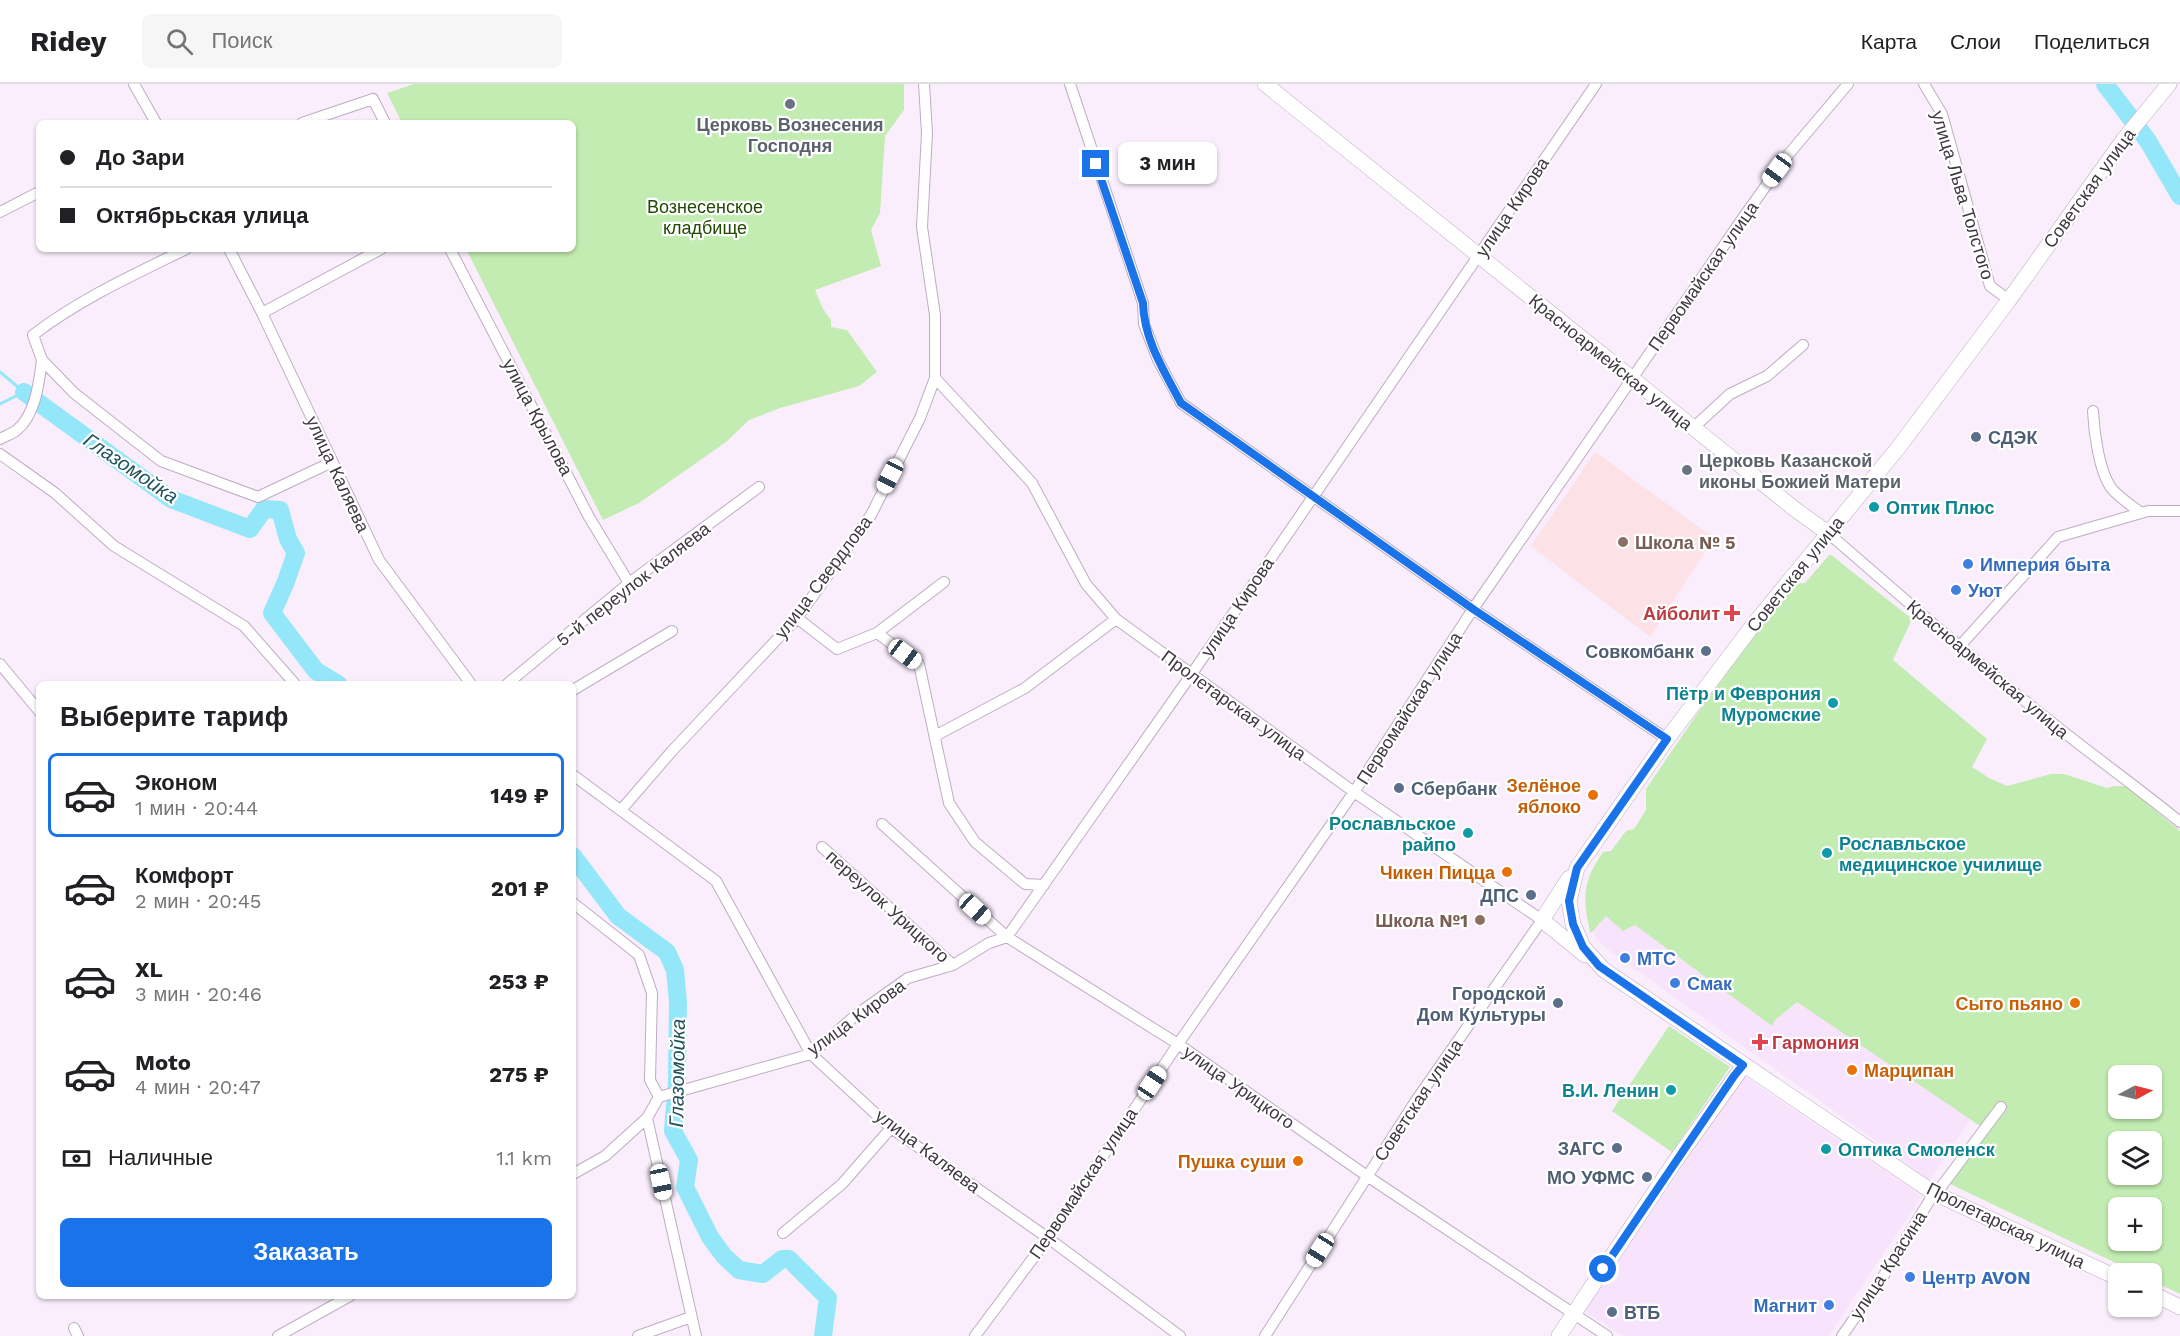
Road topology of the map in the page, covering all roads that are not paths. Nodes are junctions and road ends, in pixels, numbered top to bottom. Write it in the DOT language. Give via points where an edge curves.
graph roads {
  1 [pos="134,84"];
  2 [pos="924,84"];
  3 [pos="1070,84"];
  4 [pos="1265,84"];
  5 [pos="1596,84"];
  6 [pos="1848,84"];
  7 [pos="1924,84"];
  8 [pos="2169,84"];
  9 [pos="154,120"];
  10 [pos="311,120"];
  11 [pos="384,120"];
  12 [pos="36,194"];
  13 [pos="0,212"];
  14 [pos="180,252"];
  15 [pos="231,252"];
  16 [pos="375,252"];
  17 [pos="452,252"];
  18 [pos="1478,257"];
  19 [pos="2009,300"];
  20 [pos="262,313"];
  21 [pos="1803,345"];
  22 [pos="42,360"];
  23 [pos="1632,377"];
  24 [pos="935,378"];
  25 [pos="2093,411"];
  26 [pos="1693,428"];
  27 [pos="0,439"];
  28 [pos="0,454"];
  29 [pos="332,462"];
  30 [pos="759,487"];
  31 [pos="1313,497"];
  32 [pos="2180,511"];
  33 [pos="2141,513"];
  34 [pos="1828,533"];
  35 [pos="944,582"];
  36 [pos="629,583"];
  37 [pos="1473,609"];
  38 [pos="797,618"];
  39 [pos="1116,619"];
  40 [pos="672,631"];
  41 [pos="877,633"];
  42 [pos="1959,647"];
  43 [pos="0,664"];
  44 [pos="1191,675"];
  45 [pos="292,681"];
  46 [pos="469,681"];
  47 [pos="511,681"];
  48 [pos="576,688"];
  49 [pos="36,707"];
  50 [pos="934,736"];
  51 [pos="1667,739"];
  52 [pos="576,777"];
  53 [pos="1354,792"];
  54 [pos="621,810"];
  55 [pos="2180,822"];
  56 [pos="882,824"];
  57 [pos="822,847"];
  58 [pos="1577,868"];
  59 [pos="1044,885"];
  60 [pos="1569,901"];
  61 [pos="576,905"];
  62 [pos="1542,920"];
  63 [pos="1007,937"];
  64 [pos="953,965"];
  65 [pos="1599,966"];
  66 [pos="1178,1044"];
  67 [pos="811,1054"];
  68 [pos="1743,1065"];
  69 [pos="659,1096"];
  70 [pos="2001,1107"];
  71 [pos="647,1118"];
  72 [pos="891,1128"];
  73 [pos="576,1172"];
  74 [pos="1367,1176"];
  75 [pos="1934,1193"];
  76 [pos="783,1233"];
  77 [pos="1048,1238"];
  78 [pos="2108,1273"];
  79 [pos="2162,1298"];
  80 [pos="345,1299"];
  81 [pos="2180,1307"];
  82 [pos="1573,1314"];
  83 [pos="691,1317"];
  84 [pos="278,1336"];
  85 [pos="638,1336"];
  86 [pos="696,1336"];
  87 [pos="975,1336"];
  88 [pos="1180,1336"];
  89 [pos="1265,1336"];
  90 [pos="1559,1336"];
  91 [pos="1607,1336"];
  92 [pos="1842,1336"];
  1 -- 9 [label="street"];
  2 -- 24 [label="street, улица Свердлова" via="927,133 922,227 935,315"];
  3 -- 31 [label="street" via="1143,303 1144,324 1181,403"];
  4 -- 18 [label="main road, Красноармейская улица"];
  5 -- 18 [label="street, улица Кирова"];
  6 -- 23 [label="street, Первомайская улица" via="1788,155"];
  7 -- 19 [label="street, улица Льва Толстого" via="1942,114 1990,286"];
  8 -- 19 [label="main road, Советская улица" via="2124,139"];
  10 -- 11 [label="street" via="373,99"];
  12 -- 13 [label="street"];
  14 -- 22 [label="street" via="105,288 33,335"];
  15 -- 20 [label="street, улица Каляева"];
  16 -- 20 [label="street"];
  17 -- 36 [label="street, улица Крылова" via="590,517"];
  18 -- 23 [label="main road, Красноармейская улица"];
  18 -- 31 [label="street, улица Кирова"];
  19 -- 34 [label="main road, Советская улица" via="1898,448"];
  20 -- 29 [label="street, улица Каляева"];
  21 -- 26 [label="street" via="1767,376 1730,394"];
  22 -- 27 [label="street" via="33,407 18,430"];
  22 -- 29 [label="street" via="74,393 161,461 258,497"];
  23 -- 26 [label="main road, Красноармейская улица"];
  23 -- 37 [label="street, Первомайская улица"];
  24 -- 38 [label="street, улица Свердлова" via="920,418 871,515"];
  24 -- 39 [label="street, Пролетарская улица" via="1032,483 1086,584"];
  25 -- 33 [label="street" via="2105,476 2111,488"];
  26 -- 34 [label="main road, Красноармейская улица"];
  28 -- 45 [label="street" via="55,493 114,546 244,626"];
  29 -- 46 [label="street, улица Каляева" via="379,560"];
  30 -- 36 [label="street, 5-й переулок Каляева"];
  31 -- 37 [label="street"];
  31 -- 44 [label="street, улица Кирова"];
  32 -- 33 [label="street"];
  33 -- 42 [label="street" via="2058,537"];
  34 -- 42 [label="street, Красноармейская улица"];
  34 -- 51 [label="main road, Советская улица"];
  35 -- 41 [label="street"];
  36 -- 47 [label="street, 5-й переулок Каляева"];
  37 -- 51 [label="street"];
  37 -- 53 [label="street, Первомайская улица"];
  38 -- 41 [label="street" via="837,649"];
  38 -- 54 [label="street, улица Свердлова"];
  39 -- 44 [label="street, Пролетарская улица"];
  39 -- 50 [label="street" via="1024,688"];
  40 -- 48 [label="street"];
  41 -- 50 [label="street" via="919,664"];
  42 -- 55 [label="street, Красноармейская улица"];
  43 -- 49 [label="street"];
  44 -- 53 [label="street, Пролетарская улица"];
  44 -- 59 [label="street, улица Кирова"];
  50 -- 59 [label="street" via="949,803 975,842 1025,884"];
  51 -- 58 [label="main road, Советская улица"];
  52 -- 54 [label="street, улица Каляева"];
  53 -- 62 [label="street, Пролетарская улица"];
  53 -- 66 [label="street, Первомайская улица"];
  54 -- 67 [label="street, улица Каляева" via="716,881"];
  56 -- 63 [label="street, улица Урицкого"];
  57 -- 64 [label="street, переулок Урицкого"];
  58 -- 60 [label="main road, Советская улица"];
  58 -- 62 [label="main road, Советская улица"];
  59 -- 63 [label="street, улица Кирова"];
  60 -- 65 [label="main road, Пролетарская улица" via="1583,947"];
  61 -- 69 [label="street" via="639,955 651,993 650,1080"];
  62 -- 65 [label="main road, Пролетарская улица"];
  62 -- 74 [label="street, Советская улица"];
  63 -- 64 [label="street, улица Кирова"];
  63 -- 66 [label="street, улица Урицкого"];
  64 -- 67 [label="street, улица Кирова" via="908,978"];
  65 -- 68 [label="main road, Пролетарская улица"];
  66 -- 74 [label="street, улица Урицкого"];
  66 -- 77 [label="street, Первомайская улица"];
  67 -- 69 [label="street, улица Кирова"];
  67 -- 72 [label="street, улица Каляева"];
  68 -- 75 [label="main road, Пролетарская улица"];
  68 -- 82 [label="main road"];
  69 -- 71 [label="street"];
  70 -- 75 [label="street, улица Красина"];
  71 -- 73 [label="street" via="605,1156"];
  71 -- 83 [label="street"];
  72 -- 76 [label="street" via="842,1184"];
  72 -- 77 [label="street, улица Каляева"];
  74 -- 82 [label="street, улица Урицкого"];
  74 -- 89 [label="street, Советская улица"];
  75 -- 78 [label="main road, Пролетарская улица"];
  75 -- 92 [label="street, улица Красина"];
  77 -- 87 [label="street, Первомайская улица"];
  77 -- 88 [label="street, улица Каляева"];
  79 -- 81 [label="main road"];
  80 -- 84 [label="street"];
  82 -- 90 [label="main road"];
  82 -- 91 [label="street, улица Урицкого"];
  83 -- 85 [label="street"];
  83 -- 86 [label="street"];
}
